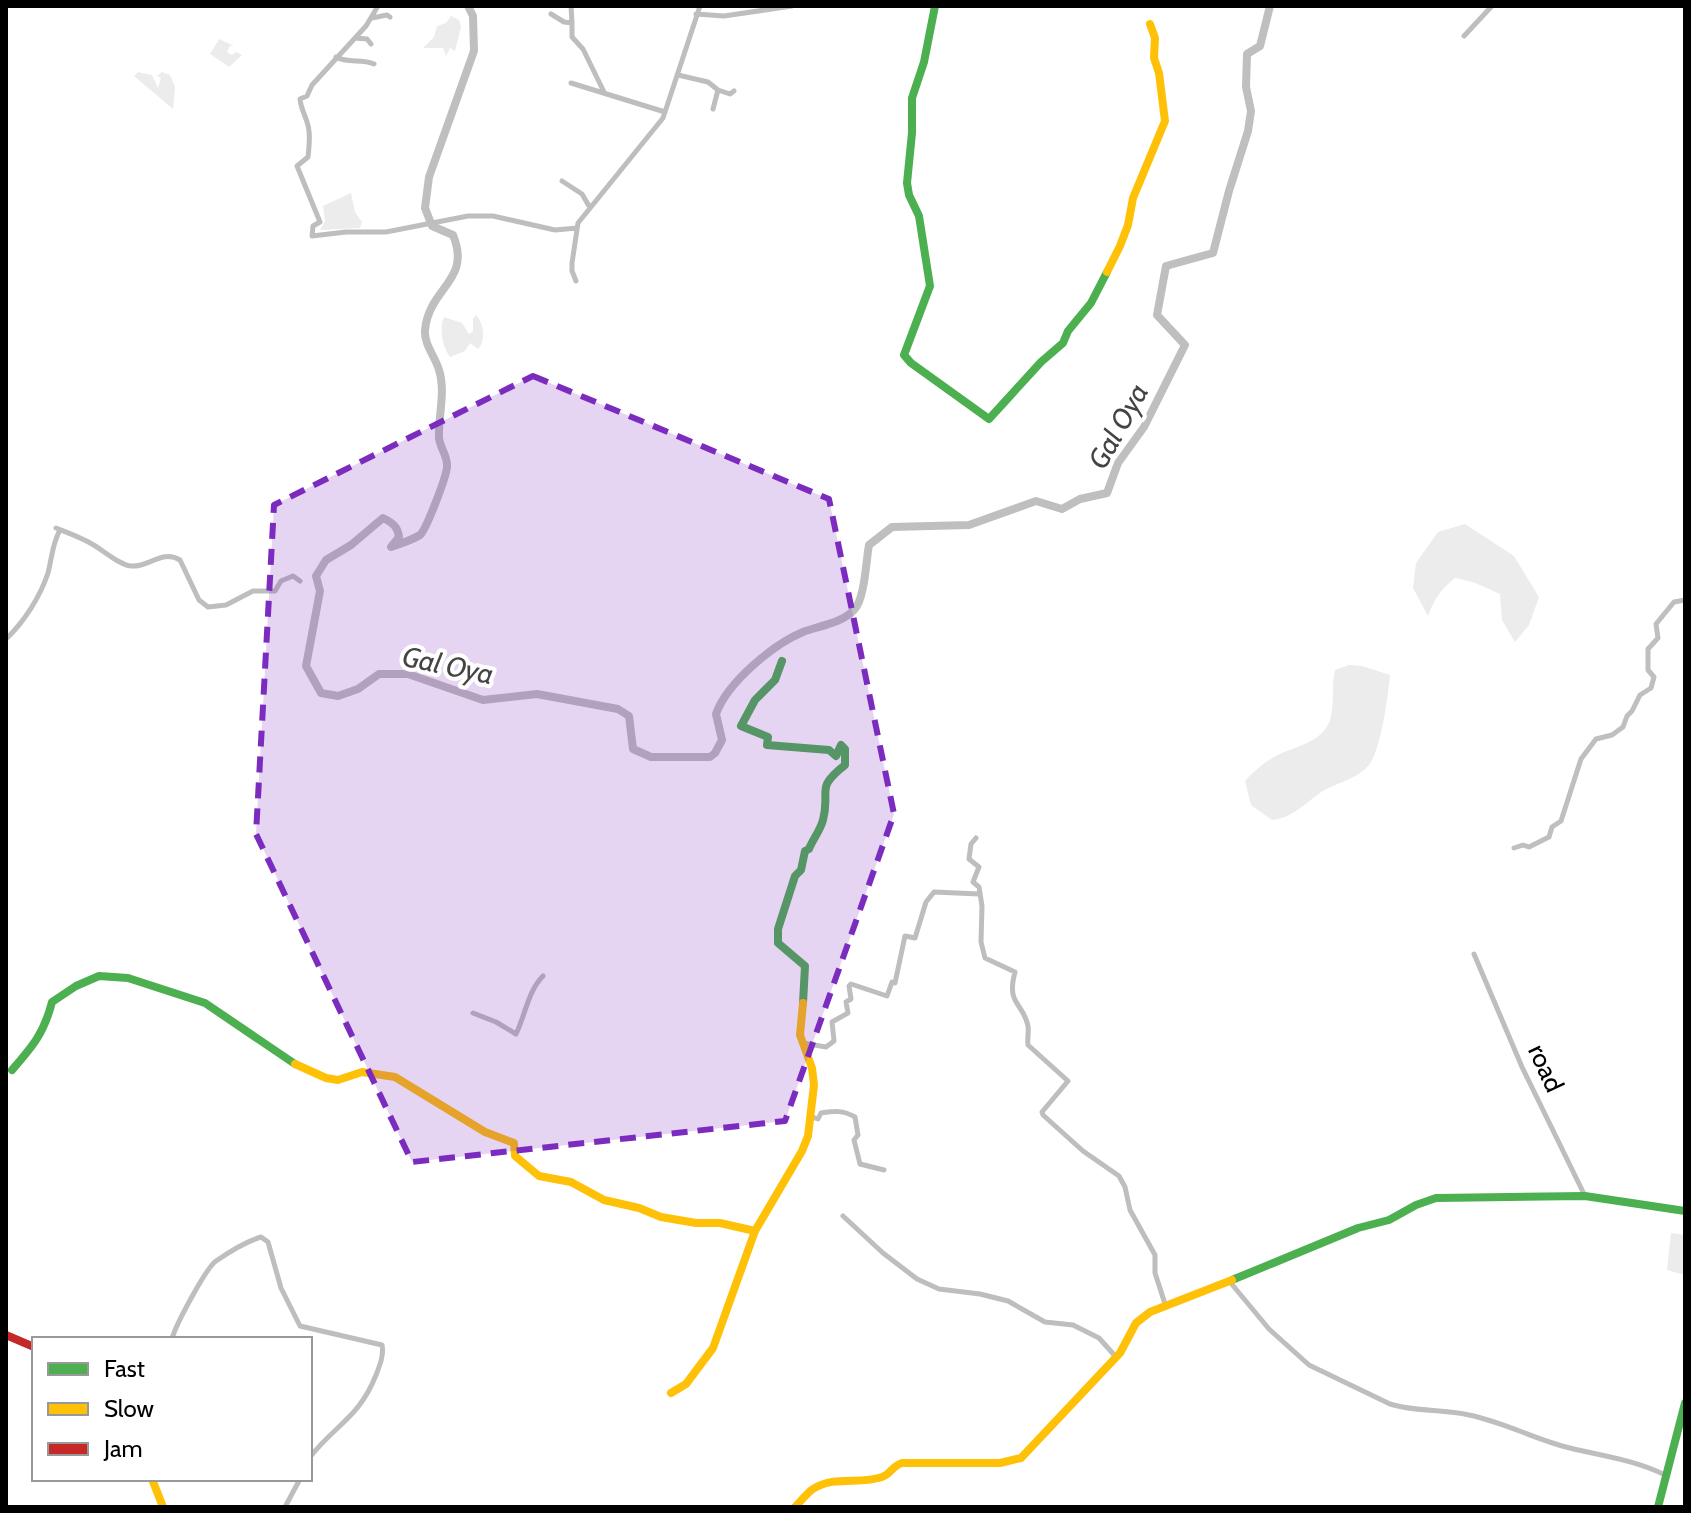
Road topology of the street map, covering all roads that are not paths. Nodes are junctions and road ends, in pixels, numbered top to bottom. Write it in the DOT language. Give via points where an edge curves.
graph roads {
  1 [pos="378,6"];
  2 [pos="571,6"];
  3 [pos="700,6"];
  4 [pos="792,6"];
  5 [pos="935,6"];
  6 [pos="1492,6"];
  7 [pos="551,14"];
  8 [pos="696,14"];
  9 [pos="390,17"];
  10 [pos="371,19"];
  11 [pos="572,23"];
  12 [pos="1150,24"];
  13 [pos="1464,36"];
  14 [pos="354,38"];
  15 [pos="371,44"];
  16 [pos="336,57"];
  17 [pos="374,64"];
  18 [pos="678,75"];
  19 [pos="571,83"];
  20 [pos="718,90"];
  21 [pos="734,91"];
  22 [pos="604,92"];
  23 [pos="713,109"];
  24 [pos="665,112"];
  25 [pos="562,181"];
  26 [pos="590,207"];
  27 [pos="577,228"];
  28 [pos="576,281"];
  29 [pos="300,581"];
  30 [pos="6,639"];
  31 [pos="782,661"];
  32 [pos="976,838"];
  33 [pos="979,894"];
  34 [pos="1474,954"];
  35 [pos="543,976"];
  36 [pos="473,1013"];
  37 [pos="802,1042"];
  38 [pos="12,1070"];
  39 [pos="812,1117"];
  40 [pos="884,1170"];
  41 [pos="1585,1196"];
  42 [pos="1685,1211"];
  43 [pos="843,1216"];
  44 [pos="755,1231"];
  45 [pos="1230,1282"];
  46 [pos="1166,1307"];
  47 [pos="6,1335"];
  48 [pos="173,1337"];
  49 [pos="32,1346"];
  50 [pos="1116,1357"];
  51 [pos="671,1393"];
  52 [pos="1685,1403"];
  53 [pos="312,1455"];
  54 [pos="1665,1475"];
  55 [pos="153,1481"];
  56 [pos="299,1481"];
  57 [pos="163,1507"];
  58 [pos="285,1507"];
  59 [pos="795,1507"];
  60 [pos="1658,1507"];
  1 -- 10 [label="street"];
  2 -- 11 [label="street"];
  3 -- 8 [label="street"];
  4 -- 8 [label="street" via="724,16"];
  5 -- 12 [label="main road" via="912,98 907,183 919,216 930,286 904,355 989,419 1063,343 1120,246 1133,198 1165,121"];
  6 -- 13 [label="street"];
  7 -- 11 [label="street"];
  8 -- 18 [label="street"];
  9 -- 10 [label="street"];
  10 -- 14 [label="street"];
  11 -- 22 [label="street" via="572,37"];
  14 -- 15 [label="street"];
  14 -- 16 [label="street"];
  16 -- 17 [label="street"];
  16 -- 27 [label="street" via="300,99 309,151 297,166 320,222 313,226 312,236 386,232 468,216 493,216 552,230"];
  18 -- 20 [label="street"];
  18 -- 24 [label="street"];
  19 -- 22 [label="street"];
  20 -- 21 [label="street"];
  20 -- 23 [label="street"];
  22 -- 24 [label="street"];
  24 -- 26 [label="street"];
  25 -- 26 [label="street" via="582,194"];
  26 -- 27 [label="street"];
  27 -- 28 [label="street" via="572,271"];
  29 -- 30 [label="street" via="293,576 275,591 253,591 226,605 208,607 175,557 134,567 58,529 47,574 25,619"];
  31 -- 37 [label="main road" via="775,680 755,700 741,726 768,737 767,745 829,750 836,756 841,745 845,749 845,765 831,773 824,787 825,816 805,851 778,929 778,943 805,966"];
  32 -- 33 [label="street" via="969,859 979,867 973,882"];
  33 -- 37 [label="street" via="934,892 915,938 905,936 887,996 851,984 848,1013 832,1022 834,1041 826,1047"];
  33 -- 46 [label="street" via="985,958 1015,972 1012,989 1027,1025 1028,1045 1068,1081 1043,1115 1119,1176 1130,1210 1155,1255"];
  34 -- 41 [label="street, road"];
  35 -- 36 [label="street" via="516,1034"];
  37 -- 39 [label="main road" via="812,1068"];
  38 -- 44 [label="main road" via="38,1040 52,1002 99,976 128,978 205,1003 287,1061 326,1078 362,1072 395,1077 485,1132 514,1143 515,1156 539,1176 571,1182 604,1200 653,1215"];
  39 -- 40 [label="street" via="833,1111 855,1117 860,1164"];
  39 -- 44 [label="main road" via="802,1151"];
  41 -- 42 [label="main road"];
  41 -- 45 [label="main road" via="1430,1199"];
  43 -- 50 [label="street" via="917,1279 939,1289 1008,1301 1045,1322 1073,1325 1099,1338"];
  44 -- 51 [label="main road" via="713,1348 686,1384"];
  45 -- 46 [label="main road"];
  45 -- 54 [label="street" via="1269,1329 1309,1365 1390,1404 1496,1421"];
  46 -- 50 [label="main road" via="1136,1323"];
  47 -- 49 [label="main road"];
  48 -- 53 [label="street" via="213,1264 248,1241 261,1237 268,1242 281,1288 300,1326 382,1345 365,1400"];
  50 -- 59 [label="main road" via="1021,1458 1000,1463 907,1462 876,1479 830,1482 813,1489"];
  52 -- 54 [label="main road"];
  54 -- 60 [label="main road"];
  55 -- 57 [label="main road"];
  56 -- 58 [label="street"];
}
